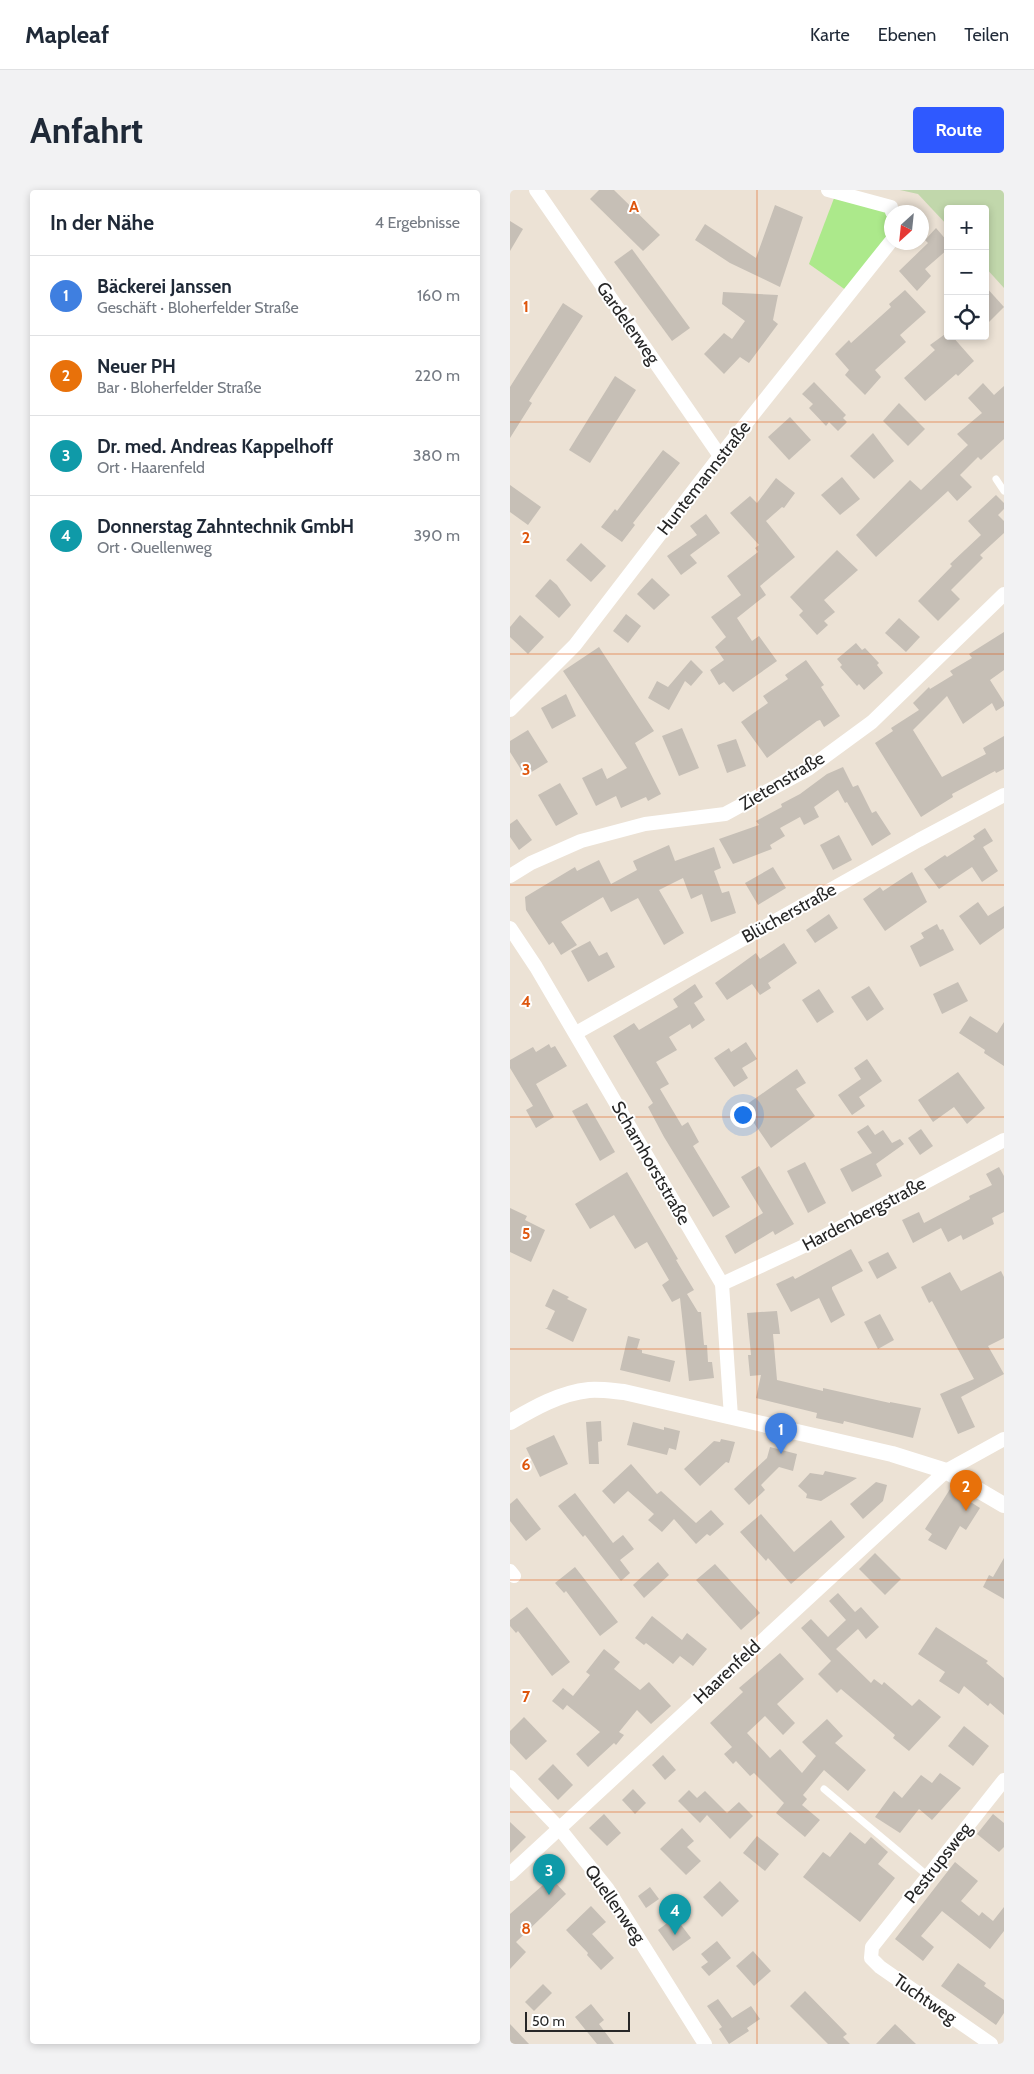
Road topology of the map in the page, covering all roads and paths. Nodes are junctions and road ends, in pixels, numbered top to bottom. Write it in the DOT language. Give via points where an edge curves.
graph roads {
  1 [pos="536,190"];
  2 [pos="828,190"];
  3 [pos="884,205"];
  4 [pos="884,250"];
  5 [pos="720,456"];
  6 [pos="996,479"];
  7 [pos="1004,491"];
  8 [pos="1004,594"];
  9 [pos="510,710"];
  10 [pos="1004,795"];
  11 [pos="510,876"];
  12 [pos="510,928"];
  13 [pos="576,1033"];
  14 [pos="1004,1140"];
  15 [pos="722,1284"];
  16 [pos="731,1417"];
  17 [pos="510,1422"];
  18 [pos="1004,1440"];
  19 [pos="946,1471"];
  20 [pos="1004,1504"];
  21 [pos="510,1777"];
  22 [pos="1004,1780"];
  23 [pos="824,1789"];
  24 [pos="559,1828"];
  25 [pos="510,1874"];
  26 [pos="928,1876"];
  27 [pos="872,1947"];
  28 [pos="705,2044"];
  29 [pos="991,2044"];
  1 -- 5 [label="street, Gardelerweg"];
  2 -- 3 [label="street"];
  4 -- 5 [label="street, Huntemannstraße"];
  5 -- 9 [label="street, Huntemannstraße" via="575,645"];
  6 -- 7 [label="lane"];
  8 -- 11 [label="street, Zietenstraße" via="872,722 808,769 725,814 645,824 582,841"];
  10 -- 13 [label="street, Blücherstraße"];
  12 -- 13 [label="street, Scharnhorststraße"];
  13 -- 15 [label="street, Scharnhorststraße"];
  14 -- 15 [label="street, Hardenbergstraße" via="819,1239"];
  15 -- 16 [label="street, Scharnhorststraße"];
  16 -- 17 [label="street" via="624,1392 590,1390 567,1395"];
  16 -- 19 [label="street" via="892,1454"];
  18 -- 19 [label="street, Haarenfeld"];
  19 -- 20 [label="street"];
  19 -- 24 [label="street, Haarenfeld"];
  21 -- 24 [label="street, Quellenweg"];
  22 -- 26 [label="street, Pestrupsweg"];
  23 -- 26 [label="lane"];
  24 -- 25 [label="street, Haarenfeld"];
  24 -- 28 [label="street, Quellenweg" via="608,1888"];
  26 -- 27 [label="street, Pestrupsweg"];
  27 -- 29 [label="street, Tuchtweg" via="870,1958 880,1967"];
}
